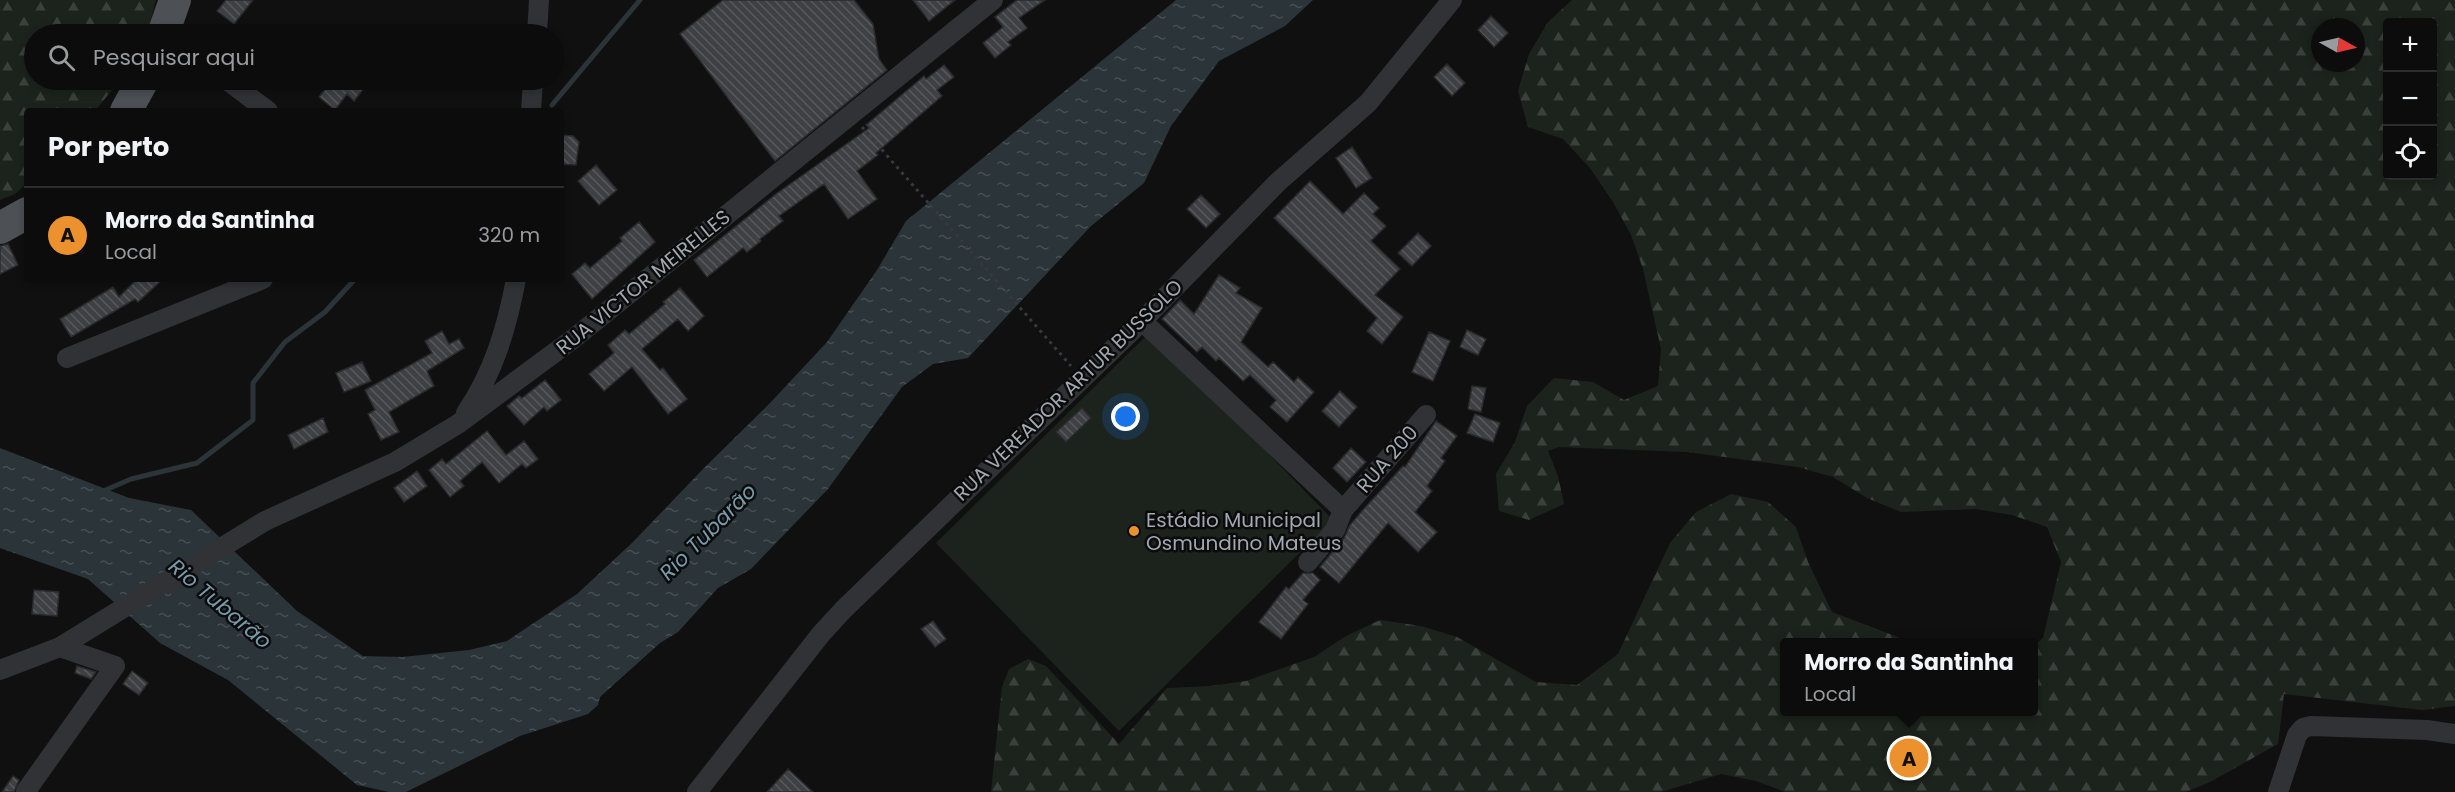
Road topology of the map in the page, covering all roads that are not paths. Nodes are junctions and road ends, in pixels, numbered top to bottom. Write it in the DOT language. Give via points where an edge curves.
graph roads {
  1 [pos="175,0"];
  2 [pos="539,0"];
  3 [pos="993,0"];
  4 [pos="1452,0"];
  5 [pos="168,24"];
  6 [pos="538,24"];
  7 [pos="138,90"];
  8 [pos="240,90"];
  9 [pos="532,90"];
  10 [pos="128,108"];
  11 [pos="264,108"];
  12 [pos="531,108"];
  13 [pos="24,215"];
  14 [pos="0,228"];
  15 [pos="256,282"];
  16 [pos="515,282"];
  17 [pos="1142,321"];
  18 [pos="67,358"];
  19 [pos="1426,415"];
  20 [pos="458,424"];
  21 [pos="1343,510"];
  22 [pos="1308,562"];
  23 [pos="60,647"];
  24 [pos="0,670"];
  25 [pos="2455,734"];
  26 [pos="26,791"];
  27 [pos="698,792"];
  28 [pos="2278,792"];
  1 -- 5 [label="main road"];
  2 -- 6 [label="street"];
  3 -- 20 [label="street, RUA VICTOR MEIRELLES" via="573,339"];
  4 -- 17 [label="street, RUA VEREADOR ARTUR BUSSOLO" via="1368,103 1278,182"];
  7 -- 10 [label="main road"];
  8 -- 11 [label="street"];
  9 -- 12 [label="street"];
  13 -- 14 [label="main road"];
  15 -- 18 [label="street"];
  16 -- 20 [label="street" via="492,366"];
  17 -- 21 [label="street"];
  17 -- 27 [label="street, RUA VEREADOR ARTUR BUSSOLO" via="843,610"];
  19 -- 21 [label="street, RUA 200"];
  20 -- 23 [label="street, RUA VICTOR MEIRELLES" via="395,462 265,521"];
  21 -- 22 [label="street, RUA 200" via="1335,530"];
  23 -- 24 [label="street, RUA VICTOR MEIRELLES"];
  23 -- 26 [label="street" via="115,666"];
  25 -- 28 [label="street" via="2407,729 2303,728 2297,735"];
}
